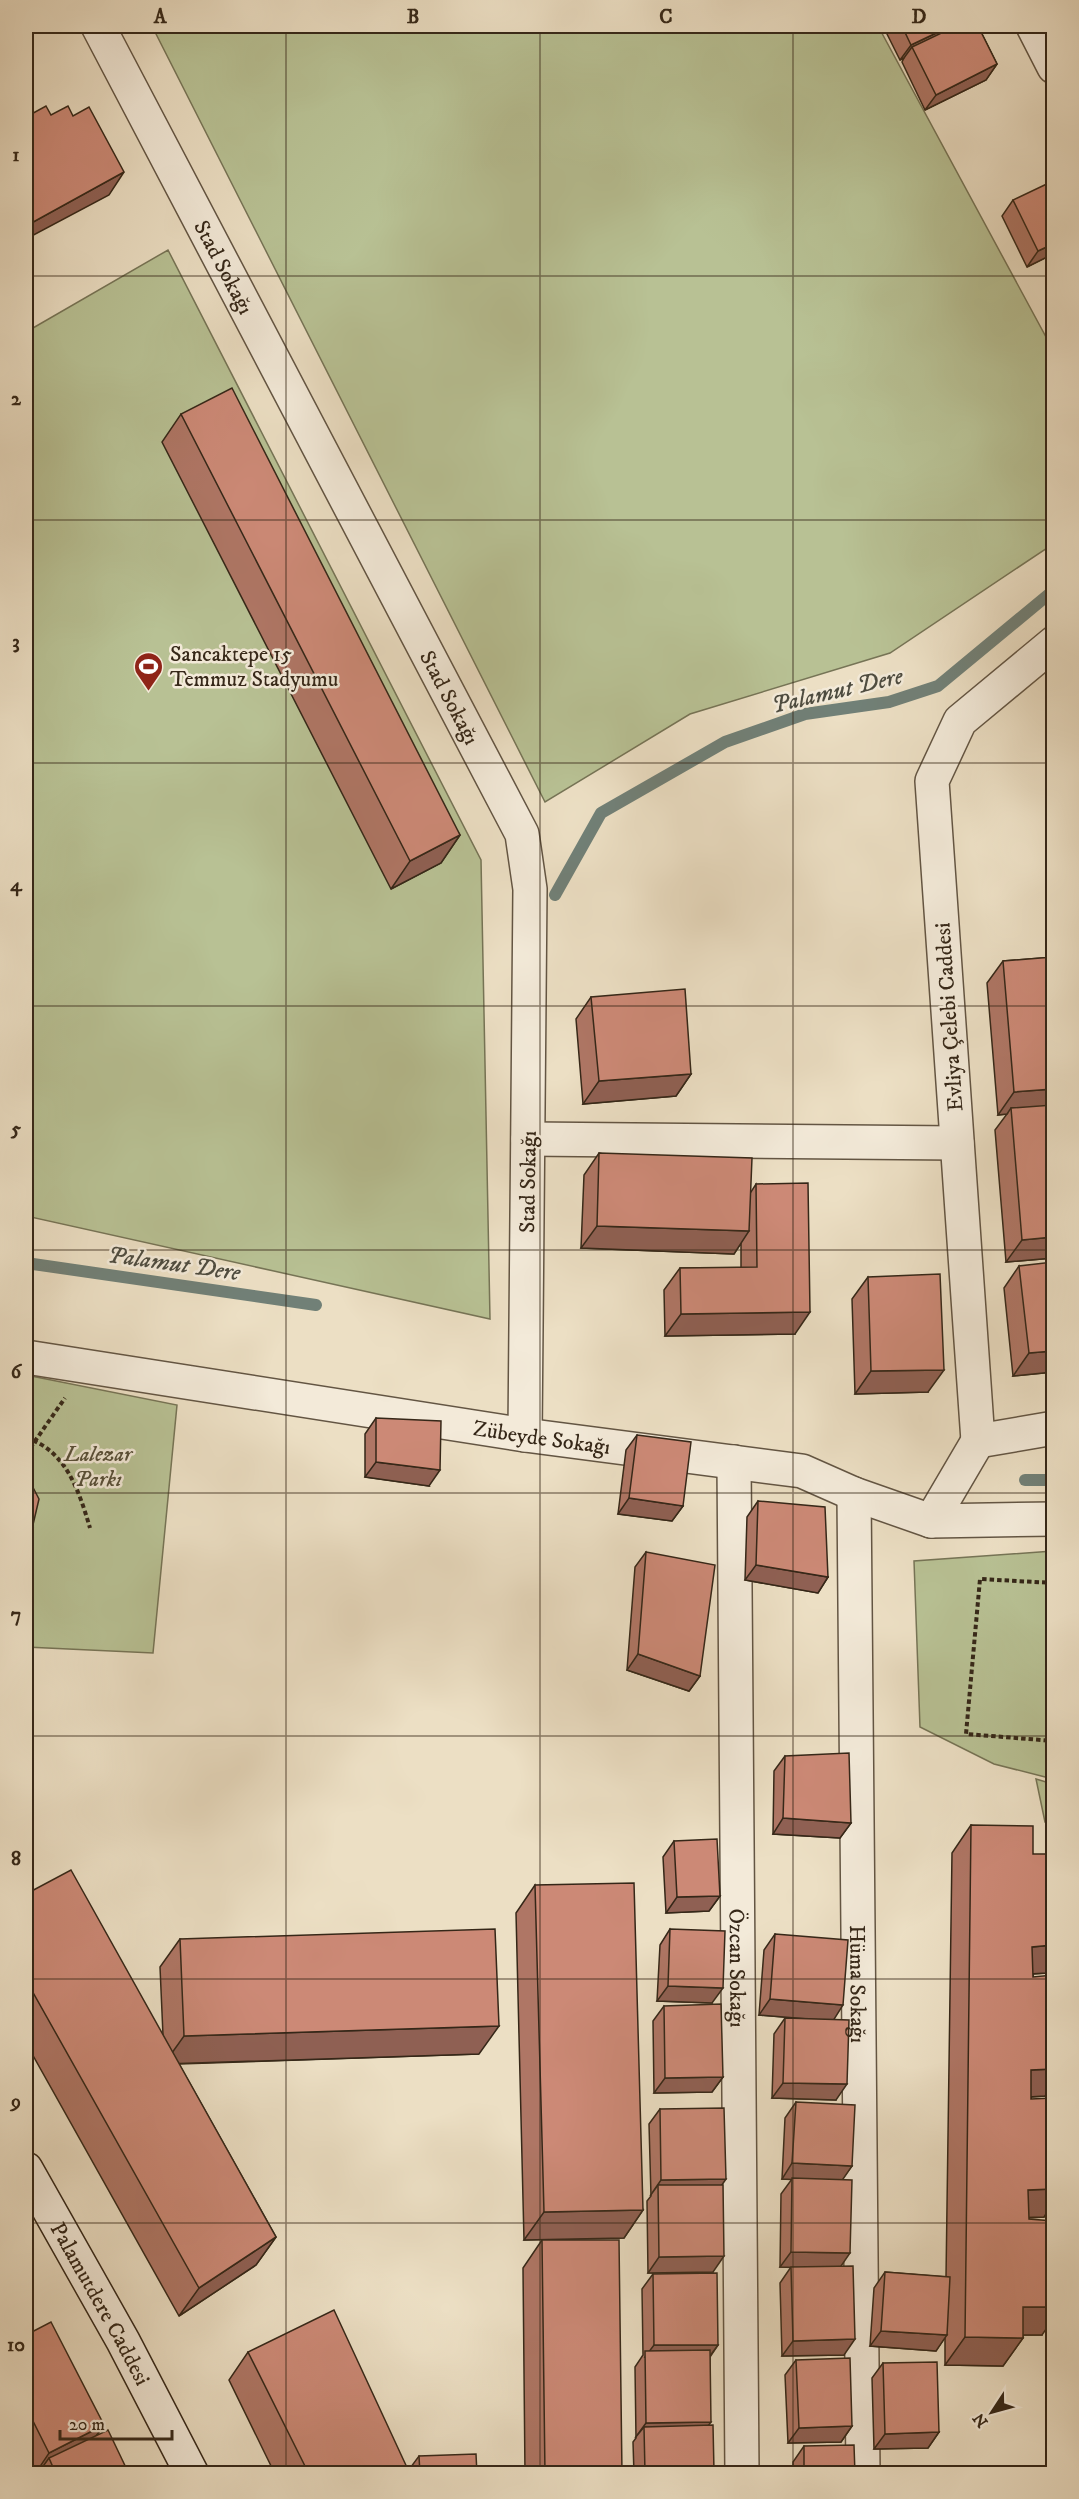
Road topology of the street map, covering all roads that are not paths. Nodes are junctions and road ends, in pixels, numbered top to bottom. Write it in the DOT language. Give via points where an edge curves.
graph roads {
  1 [pos="98,26"];
  2 [pos="1033,26"];
  3 [pos="1053,67"];
  4 [pos="1053,644"];
  5 [pos="528,1139"];
  6 [pos="957,1143"];
  7 [pos="26,1357"];
  8 [pos="1053,1428"];
  9 [pos="525,1435"];
  10 [pos="978,1440"];
  11 [pos="734,1462"];
  12 [pos="855,1494"];
  13 [pos="1053,1519"];
  14 [pos="931,1521"];
  15 [pos="26,2169"];
  16 [pos="192,2474"];
  17 [pos="742,2474"];
  18 [pos="863,2474"];
  1 -- 5 [label="street, Stad Sokağı" via="522,834 530,889"];
  2 -- 3 [label="street"];
  4 -- 6 [label="street, Evliya Çelebi Caddesi" via="960,721 932,781"];
  5 -- 6 [label="street"];
  5 -- 9 [label="street, Stad Sokağı"];
  6 -- 10 [label="street, Evliya Çelebi Caddesi"];
  7 -- 9 [label="street, Zübeyde Sokağı"];
  8 -- 10 [label="street"];
  9 -- 11 [label="street, Zübeyde Sokağı"];
  10 -- 14 [label="street"];
  11 -- 12 [label="street, Zübeyde Sokağı" via="802,1471"];
  11 -- 17 [label="street, Özcan Sokağı"];
  12 -- 14 [label="street, Zübeyde Sokağı"];
  12 -- 18 [label="street, Hüma Sokağı"];
  13 -- 14 [label="street, Zübeyde Sokağı"];
  15 -- 16 [label="street, Palamutdere Caddesi"];
}
